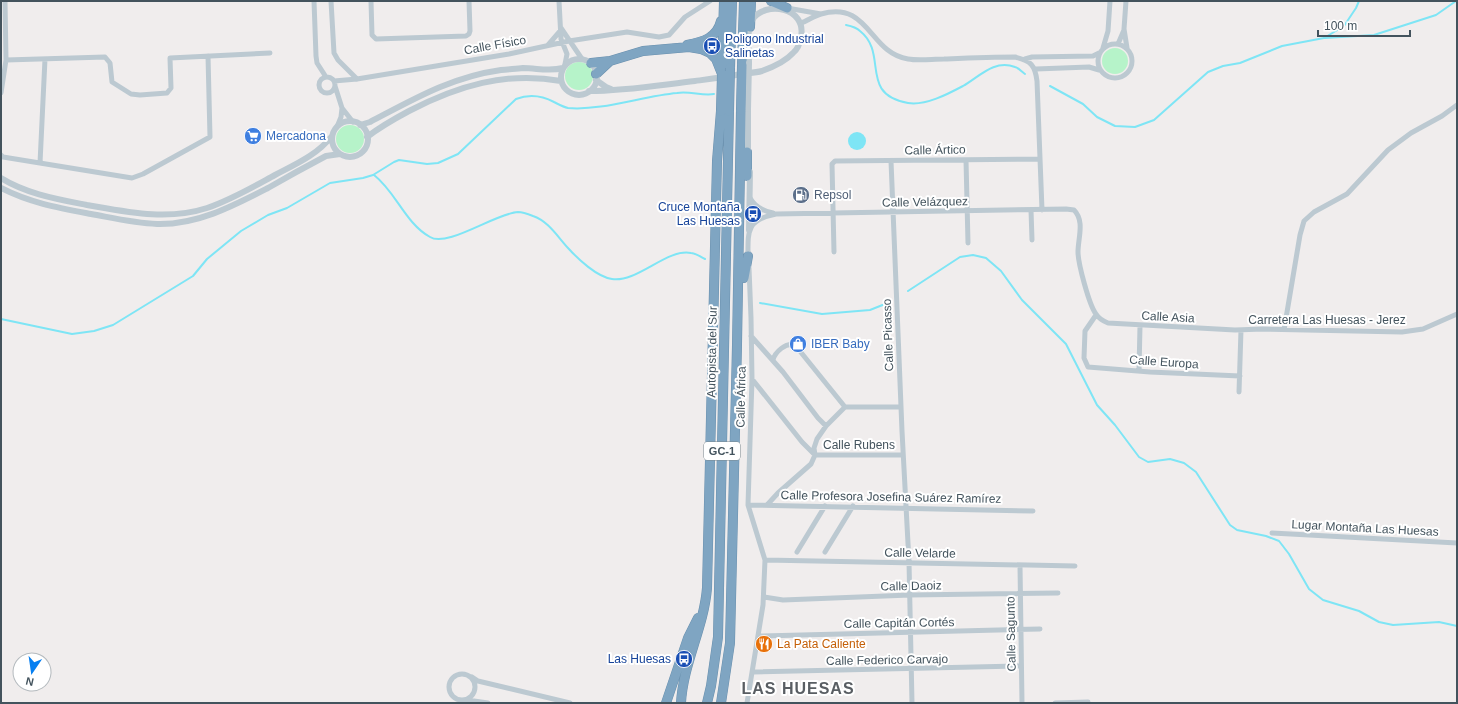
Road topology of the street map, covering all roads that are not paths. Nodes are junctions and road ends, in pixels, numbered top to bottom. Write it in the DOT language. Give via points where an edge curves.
graph roads {
  1 [pos="5,1"];
  2 [pos="314,1"];
  3 [pos="331,1"];
  4 [pos="371,1"];
  5 [pos="469,1"];
  6 [pos="559,1"];
  7 [pos="710,1"];
  8 [pos="724,1"];
  9 [pos="732,1"];
  10 [pos="744,1"];
  11 [pos="751,1"];
  12 [pos="771,1"];
  13 [pos="1110,1"];
  14 [pos="1126,1"];
  15 [pos="787,8"];
  16 [pos="723,11"];
  17 [pos="820,14"];
  18 [pos="801,24"];
  19 [pos="561,28"];
  20 [pos="1124,29"];
  21 [pos="750,30"];
  22 [pos="1108,31"];
  23 [pos="569,41"];
  24 [pos="562,42"];
  25 [pos="1116,44"];
  26 [pos="548,46"];
  27 [pos="678,47"];
  28 [pos="1103,48"];
  29 [pos="1127,48"];
  30 [pos="270,53"];
  31 [pos="1099,53"];
  32 [pos="208,56"];
  33 [pos="45,59"];
  34 [pos="1025,59"];
  35 [pos="6,60"];
  36 [pos="587,61"];
  37 [pos="610,61"];
  38 [pos="746,64"];
  39 [pos="564,66"];
  40 [pos="1036,69"];
  41 [pos="1100,70"];
  42 [pos="725,71"];
  43 [pos="326,77"];
  44 [pos="596,77"];
  45 [pos="357,79"];
  46 [pos="561,81"];
  47 [pos="334,83"];
  48 [pos="589,91"];
  49 [pos="616,91"];
  50 [pos="1,93"];
  51 [pos="328,93"];
  52 [pos="340,100"];
  53 [pos="1457,105"];
  54 [pos="342,108"];
  55 [pos="744,110"];
  56 [pos="725,111"];
  57 [pos="353,122"];
  58 [pos="360,125"];
  59 [pos="337,127"];
  60 [pos="332,136"];
  61 [pos="367,137"];
  62 [pos="747,152"];
  63 [pos="340,154"];
  64 [pos="1,155"];
  65 [pos="1040,157"];
  66 [pos="966,160"];
  67 [pos="891,161"];
  68 [pos="40,163"];
  69 [pos="1,178"];
  70 [pos="1,188"];
  71 [pos="750,198"];
  72 [pos="1031,210"];
  73 [pos="1042,210"];
  74 [pos="967,211"];
  75 [pos="893,212"];
  76 [pos="776,214"];
  77 [pos="833,214"];
  78 [pos="749,230"];
  79 [pos="1032,240"];
  80 [pos="968,243"];
  81 [pos="834,252"];
  82 [pos="748,256"];
  83 [pos="744,278"];
  84 [pos="1457,314"];
  85 [pos="1096,315"];
  86 [pos="1140,326"];
  87 [pos="1241,330"];
  88 [pos="1284,330"];
  89 [pos="751,336"];
  90 [pos="737,344"];
  91 [pos="764,350"];
  92 [pos="778,351"];
  93 [pos="773,360"];
  94 [pos="1139,370"];
  95 [pos="1240,376"];
  96 [pos="752,379"];
  97 [pos="1239,392"];
  98 [pos="845,407"];
  99 [pos="901,407"];
  100 [pos="826,426"];
  101 [pos="815,455"];
  102 [pos="903,455"];
  103 [pos="748,505"];
  104 [pos="767,505"];
  105 [pos="825,506"];
  106 [pos="853,506"];
  107 [pos="906,507"];
  108 [pos="1033,511"];
  109 [pos="1272,533"];
  110 [pos="1457,543"];
  111 [pos="797,552"];
  112 [pos="825,552"];
  113 [pos="765,560"];
  114 [pos="909,562"];
  115 [pos="1020,566"];
  116 [pos="1075,566"];
  117 [pos="707,588"];
  118 [pos="1058,593"];
  119 [pos="1020,594"];
  120 [pos="910,595"];
  121 [pos="764,597"];
  122 [pos="1040,629"];
  123 [pos="1021,630"];
  124 [pos="911,633"];
  125 [pos="759,634"];
  126 [pos="1021,666"];
  127 [pos="912,669"];
  128 [pos="752,672"];
  129 [pos="472,678"];
  130 [pos="466,700"];
  131 [pos="1088,702"];
  132 [pos="488,703"];
  133 [pos="570,703"];
  134 [pos="666,703"];
  135 [pos="681,703"];
  136 [pos="707,703"];
  137 [pos="720,703"];
  138 [pos="747,703"];
  139 [pos="912,703"];
  140 [pos="1022,703"];
  141 [pos="1055,703"];
  1 -- 35 [label="street"];
  2 -- 43 [label="street" via="317,63"];
  3 -- 45 [label="street" via="334,53"];
  4 -- 5 [label="street" via="372,36 376,39 466,36 470,31"];
  6 -- 19 [label="street"];
  7 -- 23 [label="street, Calle Físico" via="685,17 669,36 627,32"];
  8 -- 16 [label="highway"];
  9 -- 42 [label="highway, Autopista del Sur / GC-1"];
  10 -- 38 [label="highway, Autopista del Sur / GC-1"];
  11 -- 21 [label="highway"];
  12 -- 15 [label="highway"];
  13 -- 22 [label="street"];
  14 -- 20 [label="street"];
  15 -- 17 [label="street"];
  15 -- 18 [label="street"];
  15 -- 21 [label="street" via="775,6 764,9 754,17"];
  16 -- 27 [label="highway" via="720,27 714,36"];
  16 -- 42 [label="highway"];
  17 -- 18 [label="street"];
  17 -- 34 [label="street" via="851,14 858,18 890,52 907,59"];
  18 -- 49 [label="street" via="800,44 795,52 787,59 760,71"];
  19 -- 23 [label="street"];
  19 -- 24 [label="street"];
  19 -- 26 [label="street"];
  20 -- 25 [label="street"];
  20 -- 29 [label="street"];
  21 -- 38 [label="street"];
  22 -- 25 [label="street"];
  22 -- 28 [label="street"];
  23 -- 24 [label="street, Calle Físico"];
  23 -- 36 [label="street"];
  24 -- 26 [label="street, Calle Físico"];
  24 -- 39 [label="street" via="567,54"];
  25 -- 28 [label="street"];
  25 -- 29 [label="street"];
  26 -- 45 [label="street, Calle Físico"];
  27 -- 37 [label="highway" via="643,51"];
  27 -- 42 [label="highway" via="701,49 710,53"];
  28 -- 31 [label="street"];
  29 -- 41 [label="street" via="1132,63 1127,74 1115,79 1104,75"];
  30 -- 32 [label="street"];
  31 -- 34 [label="street" via="1092,56"];
  31 -- 41 [label="street" via="1097,64"];
  32 -- 33 [label="street" via="170,58 171,88 167,93 140,95 131,94 112,82 110,63 105,57"];
  32 -- 68 [label="street" via="210,137 132,178"];
  33 -- 35 [label="street"];
  33 -- 68 [label="street"];
  34 -- 40 [label="street"];
  35 -- 50 [label="street"];
  36 -- 37 [label="highway"];
  36 -- 39 [label="street" via="573,60"];
  36 -- 44 [label="street"];
  37 -- 44 [label="highway"];
  38 -- 55 [label="highway, Autopista del Sur / GC-1, bridge"];
  39 -- 46 [label="street"];
  39 -- 58 [label="street" via="553,71 517,69 473,75 445,84"];
  40 -- 41 [label="street" via="1089,67"];
  40 -- 65 [label="street"];
  42 -- 56 [label="highway, Autopista del Sur / GC-1, bridge"];
  43 -- 47 [label="street" via="330,77"];
  43 -- 51 [label="street" via="320,80 318,85 320,90"];
  44 -- 48 [label="street" via="593,88"];
  44 -- 49 [label="street" via="606,88"];
  45 -- 47 [label="street, Calle Físico"];
  46 -- 48 [label="street" via="572,94 578,95"];
  46 -- 61 [label="street" via="526,77 475,84 430,100 381,126"];
  47 -- 51 [label="street" via="333,91"];
  47 -- 52 [label="street"];
  48 -- 49 [label="street"];
  51 -- 52 [label="street"];
  52 -- 54 [label="street"];
  53 -- 88 [label="street" via="1388,150 1346,194 1314,212 1304,221"];
  54 -- 57 [label="street"];
  54 -- 59 [label="street"];
  55 -- 62 [label="street"];
  55 -- 90 [label="highway, Autopista del Sur / GC-1"];
  56 -- 117 [label="highway" via="717,168"];
  56 -- 136 [label="highway, Autopista del Sur / GC-1" via="718,637"];
  57 -- 58 [label="street"];
  57 -- 59 [label="street" via="346,122"];
  58 -- 61 [label="street"];
  59 -- 60 [label="street"];
  60 -- 63 [label="street" via="332,143"];
  60 -- 69 [label="street" via="323,147 308,157 229,200 179,214 132,213 49,197 25,190"];
  61 -- 63 [label="street" via="362,152 351,157"];
  62 -- 71 [label="street"];
  62 -- 83 [label="highway"];
  63 -- 70 [label="street" via="326,156 234,206 184,222 131,222 45,206"];
  64 -- 68 [label="street"];
  65 -- 66 [label="street, Calle Ártico"];
  65 -- 73 [label="street"];
  66 -- 67 [label="street, Calle Ártico"];
  66 -- 74 [label="street"];
  67 -- 75 [label="street, Calle Picasso"];
  67 -- 77 [label="street, Calle Ártico" via="832,164"];
  71 -- 76 [label="street, Calle Velázquez" via="758,208"];
  71 -- 78 [label="street"];
  72 -- 73 [label="street, Calle Velázquez"];
  72 -- 74 [label="street, Calle Velázquez"];
  72 -- 79 [label="street"];
  73 -- 85 [label="street, Calle Velázquez" via="1074,210 1080,219 1079,261"];
  74 -- 75 [label="street, Calle Velázquez"];
  74 -- 80 [label="street"];
  75 -- 77 [label="street, Calle Velázquez"];
  75 -- 99 [label="street, Calle Picasso"];
  76 -- 77 [label="street, Calle Velázquez"];
  76 -- 78 [label="street, Calle Velázquez" via="755,221"];
  77 -- 81 [label="street"];
  78 -- 82 [label="street, Calle África"];
  82 -- 83 [label="highway"];
  82 -- 89 [label="street, Calle África"];
  83 -- 90 [label="highway" via="742,320"];
  84 -- 88 [label="street, Carretera Las Huesas - Jerez" via="1423,329 1402,332"];
  85 -- 86 [label="street, Calle Asia" via="1108,323"];
  85 -- 94 [label="street, Calle Europa" via="1085,331 1084,358 1088,367"];
  86 -- 87 [label="street, Calle Asia"];
  86 -- 94 [label="street"];
  87 -- 88 [label="street, Carretera Las Huesas - Jerez"];
  87 -- 95 [label="street"];
  89 -- 91 [label="street"];
  89 -- 96 [label="street, Calle África"];
  90 -- 137 [label="highway, Autopista del Sur / GC-1" via="730,643"];
  91 -- 92 [label="street"];
  91 -- 93 [label="street"];
  92 -- 93 [label="street"];
  92 -- 98 [label="street" via="787,345 795,346"];
  93 -- 100 [label="street"];
  94 -- 95 [label="street, Calle Europa"];
  95 -- 97 [label="street"];
  96 -- 101 [label="street"];
  96 -- 103 [label="street, Calle África"];
  98 -- 99 [label="street"];
  98 -- 100 [label="street"];
  99 -- 102 [label="street, Calle Picasso"];
  100 -- 101 [label="street" via="817,439"];
  101 -- 102 [label="street, Calle Rubens"];
  101 -- 104 [label="street" via="811,464"];
  102 -- 107 [label="street, Calle Picasso"];
  103 -- 104 [label="street, Calle Profesora Josefina Suárez Ramírez"];
  103 -- 113 [label="street, Calle África"];
  104 -- 105 [label="street, Calle Profesora Josefina Suárez Ramírez"];
  105 -- 106 [label="street, Calle Profesora Josefina Suárez Ramírez"];
  105 -- 111 [label="street"];
  106 -- 107 [label="street, Calle Profesora Josefina Suárez Ramírez"];
  106 -- 112 [label="street"];
  107 -- 108 [label="street, Calle Profesora Josefina Suárez Ramírez"];
  107 -- 114 [label="street, Calle Picasso"];
  109 -- 110 [label="street, Lugar Montaña Las Huesas"];
  113 -- 114 [label="street, Calle Velarde"];
  113 -- 121 [label="street, Calle África"];
  114 -- 115 [label="street, Calle Velarde"];
  114 -- 120 [label="street, Calle Picasso"];
  115 -- 116 [label="street, Calle Velarde"];
  115 -- 119 [label="street, Calle Sagunto"];
  117 -- 134 [label="highway"];
  117 -- 135 [label="highway" via="705,607 684,682"];
  118 -- 119 [label="street, Calle Daoiz"];
  119 -- 120 [label="street, Calle Daoiz"];
  119 -- 123 [label="street, Calle Sagunto"];
  120 -- 121 [label="street, Calle Daoiz" via="783,600"];
  120 -- 124 [label="street, Calle Picasso"];
  121 -- 125 [label="street, Calle África"];
  122 -- 123 [label="street, Calle Capitán Cortés"];
  123 -- 124 [label="street, Calle Capitán Cortés"];
  123 -- 126 [label="street, Calle Sagunto"];
  124 -- 125 [label="street, Calle Capitán Cortés" via="762,636"];
  124 -- 127 [label="street, Calle Picasso"];
  125 -- 128 [label="street, Calle África"];
  126 -- 127 [label="street, Calle Federico Carvajo"];
  126 -- 140 [label="street, Calle Sagunto"];
  127 -- 128 [label="street, Calle Federico Carvajo"];
  127 -- 139 [label="street, Calle Picasso"];
  128 -- 138 [label="street, Calle África"];
  129 -- 130 [label="street" via="475,690"];
  129 -- 130 [label="street" via="464,673 460,674 452,678 448,686 454,697"];
  129 -- 133 [label="street"];
  130 -- 132 [label="street"];
  131 -- 141 [label="street"];
}
